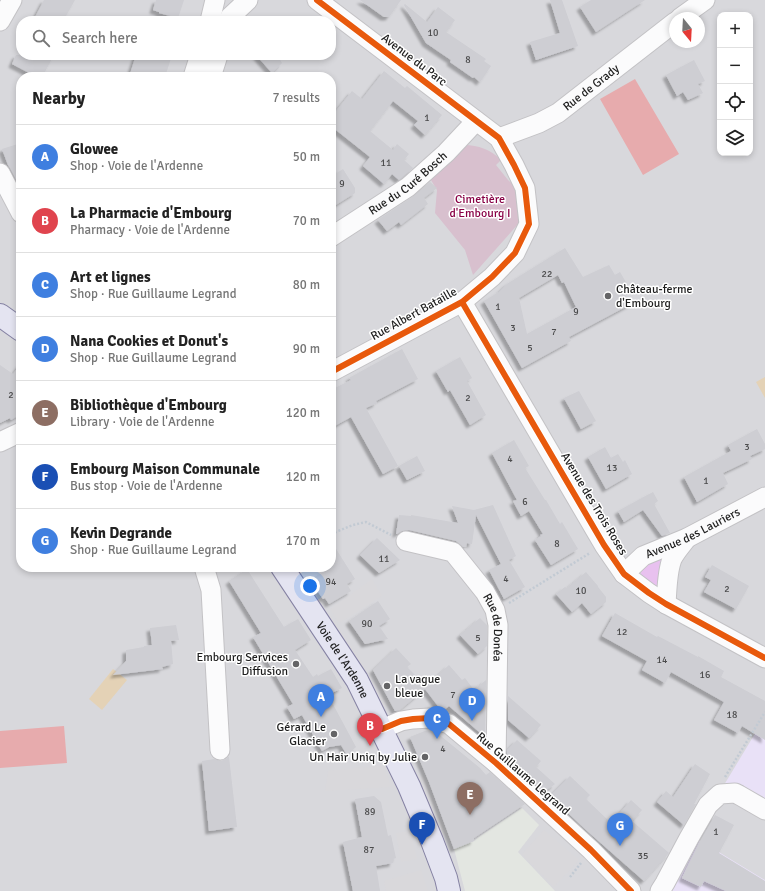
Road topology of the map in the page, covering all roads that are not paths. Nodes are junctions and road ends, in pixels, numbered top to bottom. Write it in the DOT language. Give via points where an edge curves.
graph roads {
  1 [pos="12,0"];
  2 [pos="215,0"];
  3 [pos="248,0"];
  4 [pos="317,0"];
  5 [pos="705,0"];
  6 [pos="688,12"];
  7 [pos="211,16"];
  8 [pos="231,16"];
  9 [pos="0,21"];
  10 [pos="669,27"];
  11 [pos="198,60"];
  12 [pos="216,60"];
  13 [pos="195,72"];
  14 [pos="213,72"];
  15 [pos="476,121"];
  16 [pos="499,138"];
  17 [pos="0,173"];
  18 [pos="16,203"];
  19 [pos="336,234"];
  20 [pos="462,302"];
  21 [pos="0,315"];
  22 [pos="16,326"];
  23 [pos="336,369"];
  24 [pos="16,434"];
  25 [pos="0,442"];
  26 [pos="765,497"];
  27 [pos="687,538"];
  28 [pos="406,541"];
  29 [pos="206,572"];
  30 [pos="285,572"];
  31 [pos="624,574"];
  32 [pos="666,604"];
  33 [pos="765,658"];
  34 [pos="382,729"];
  35 [pos="220,750"];
  36 [pos="496,763"];
  37 [pos="765,810"];
  38 [pos="449,891"];
  39 [pos="631,891"];
  40 [pos="660,891"];
  1 -- 9 [label="street"];
  2 -- 7 [label="street"];
  3 -- 8 [label="street"];
  4 -- 15 [label="street, Avenue du Parc"];
  5 -- 6 [label="street"];
  10 -- 16 [label="street, Rue de Grady" via="558,113 539,124"];
  11 -- 13 [label="street"];
  12 -- 14 [label="street"];
  15 -- 16 [label="street, Avenue du Parc"];
  15 -- 19 [label="street, Rue du Curé Bosch" via="446,154 408,187"];
  16 -- 20 [label="street, Rue Albert Bataille" via="525,188 529,224 515,254"];
  17 -- 18 [label="street"];
  20 -- 23 [label="street, Rue Albert Bataille"];
  20 -- 31 [label="street, Avenue des Trois Roses" via="604,545"];
  21 -- 22 [label="main road"];
  24 -- 25 [label="street"];
  26 -- 27 [label="street, Avenue des Lauriers"];
  27 -- 31 [label="street, Avenue des Lauriers" via="643,556"];
  27 -- 32 [label="street" via="672,560"];
  28 -- 36 [label="street, Rue de Donéa" via="453,552 496,610"];
  29 -- 35 [label="street" via="211,590"];
  30 -- 34 [label="main road, Voie de l'Ardenne" via="357,680"];
  31 -- 32 [label="street, Avenue des Trois Roses"];
  32 -- 33 [label="street, Avenue des Trois Roses"];
  34 -- 36 [label="street, Rue Guillaume Legrand" via="401,721 430,718 449,724"];
  34 -- 38 [label="main road, Voie de l'Ardenne" via="432,841"];
  36 -- 39 [label="street, Rue Guillaume Legrand" via="591,850"];
  37 -- 40 [label="street" via="735,793 720,794 708,805"];
}
